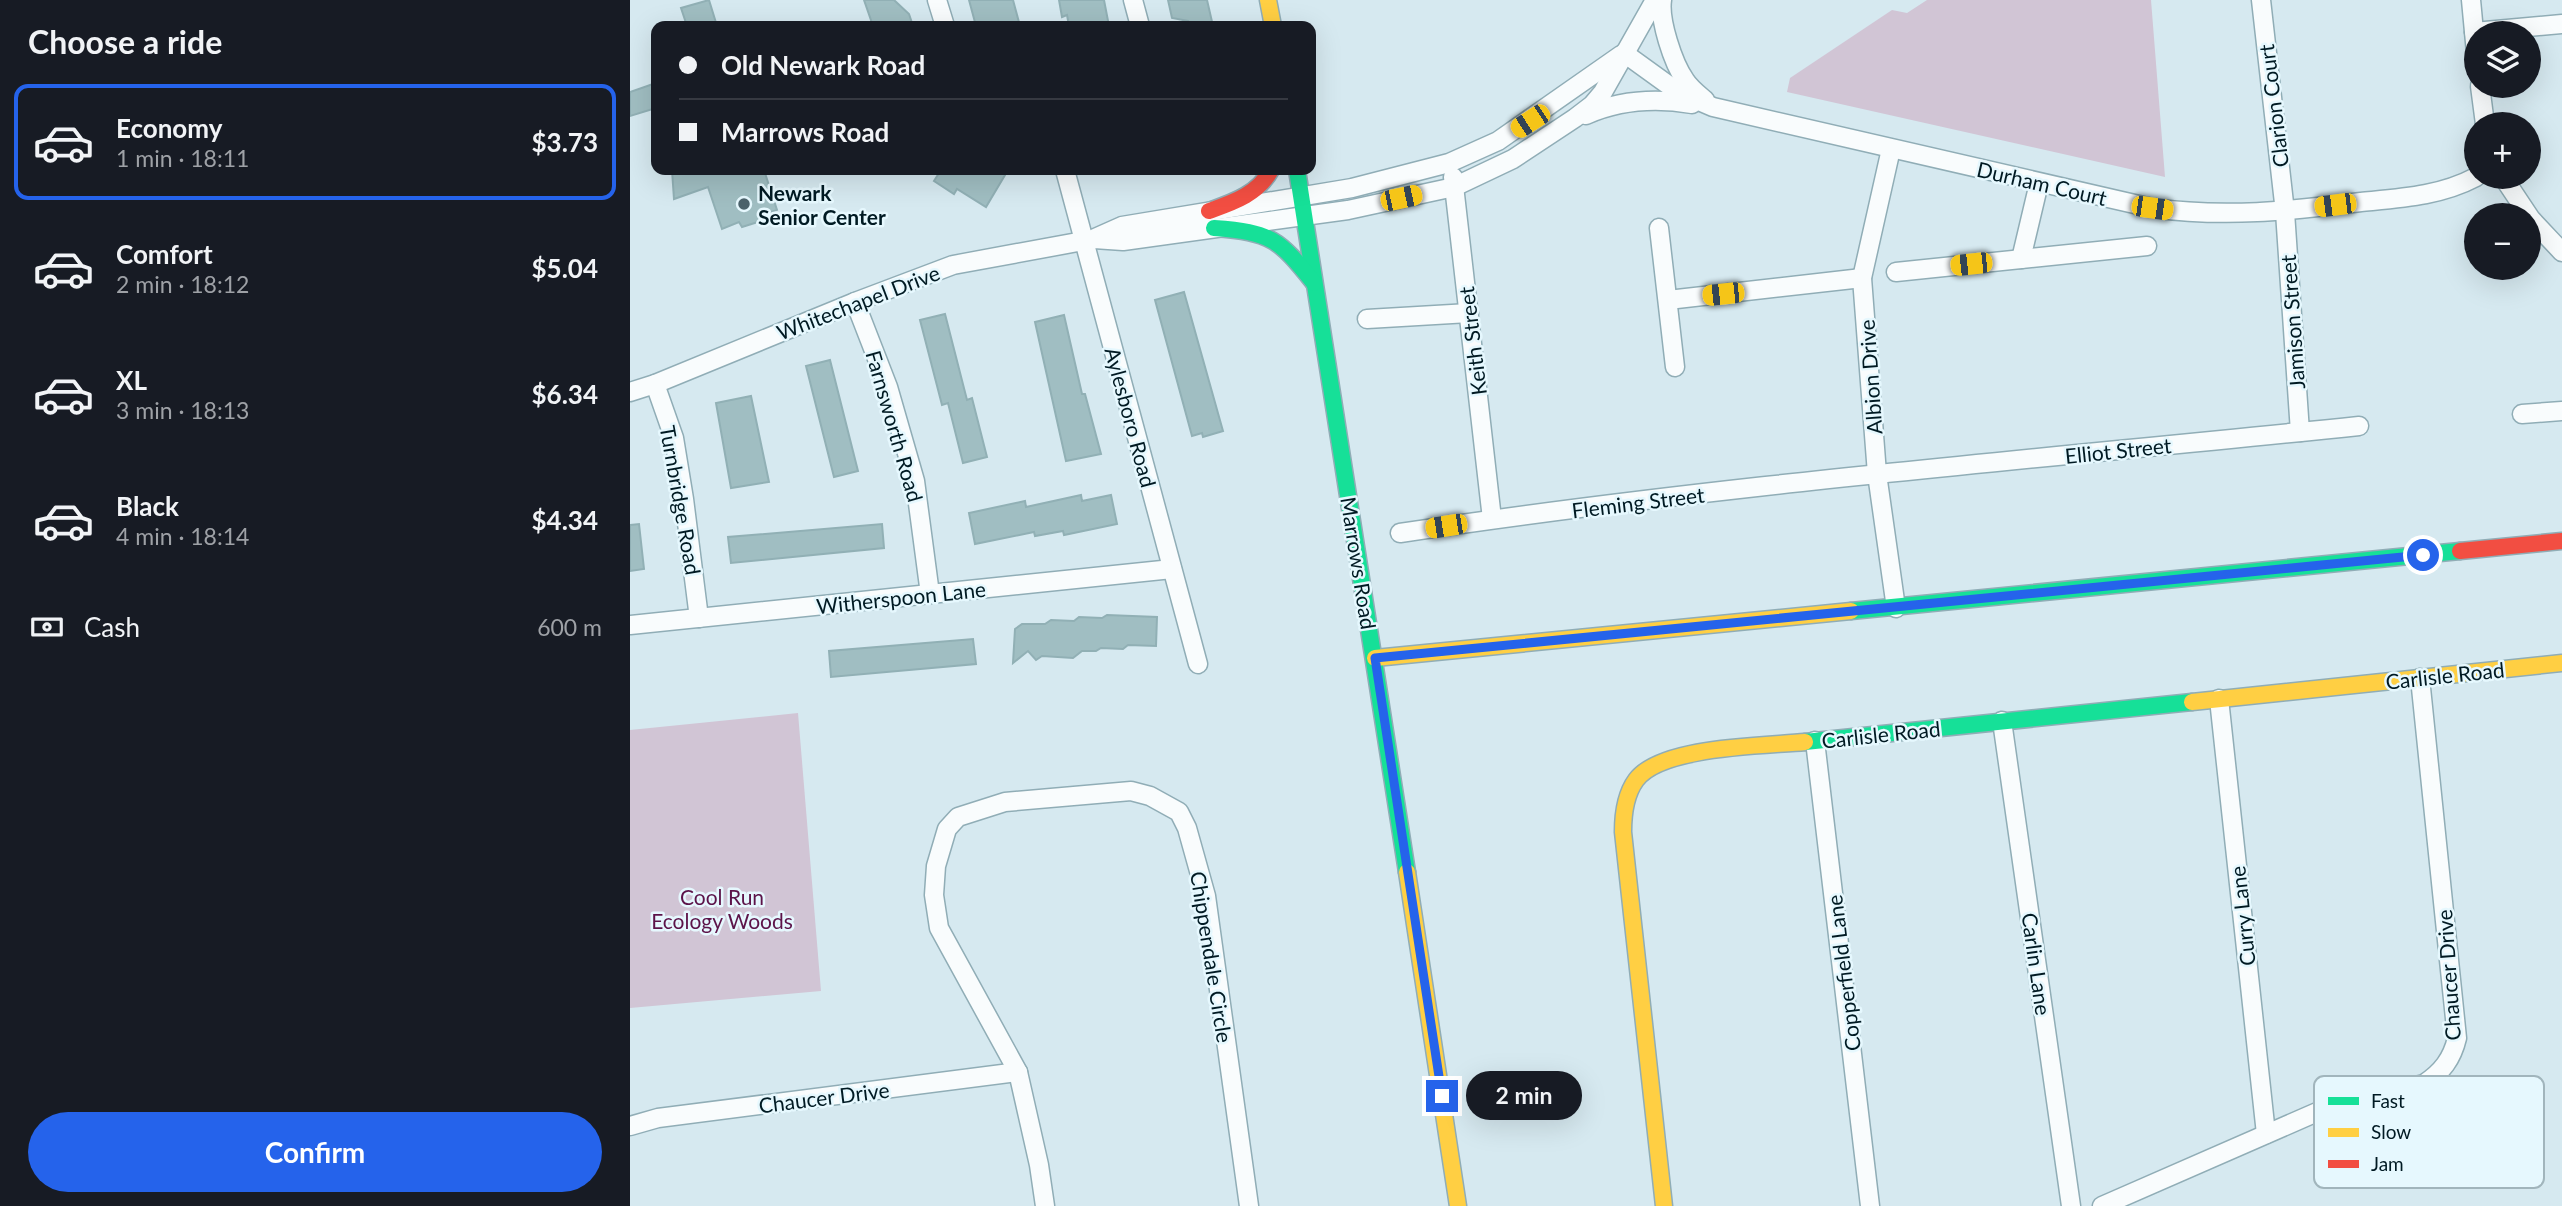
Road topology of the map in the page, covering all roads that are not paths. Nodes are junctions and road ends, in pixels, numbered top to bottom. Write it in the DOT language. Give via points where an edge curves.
graph roads {
  1 [pos="937,0"];
  2 [pos="1133,0"];
  3 [pos="1268,0"];
  4 [pos="1655,0"];
  5 [pos="1662,0"];
  6 [pos="2260,0"];
  7 [pos="2471,0"];
  8 [pos="943,21"];
  9 [pos="1139,21"];
  10 [pos="1272,21"];
  11 [pos="2472,21"];
  12 [pos="2562,24"];
  13 [pos="2541,26"];
  14 [pos="1624,53"];
  15 [pos="1713,107"];
  16 [pos="1562,127"];
  17 [pos="1891,149"];
  18 [pos="1449,163"];
  19 [pos="1067,175"];
  20 [pos="1269,175"];
  21 [pos="1298,175"];
  22 [pos="2464,182"];
  23 [pos="2039,183"];
  24 [pos="1454,187"];
  25 [pos="2511,189"];
  26 [pos="1301,196"];
  27 [pos="2285,212"];
  28 [pos="1304,216"];
  29 [pos="1211,220"];
  30 [pos="1659,228"];
  31 [pos="1089,240"];
  32 [pos="2147,246"];
  33 [pos="2562,253"];
  34 [pos="2021,259"];
  35 [pos="1896,272"];
  36 [pos="1862,278"];
  37 [pos="1315,283"];
  38 [pos="1668,300"];
  39 [pos="855,302"];
  40 [pos="1469,313"];
  41 [pos="1367,318"];
  42 [pos="1675,367"];
  43 [pos="655,384"];
  44 [pos="630,392"];
  45 [pos="2562,411"];
  46 [pos="2522,414"];
  47 [pos="2360,426"];
  48 [pos="2300,432"];
  49 [pos="1877,474"];
  50 [pos="1492,519"];
  51 [pos="1400,533"];
  52 [pos="2562,541"];
  53 [pos="1172,569"];
  54 [pos="930,594"];
  55 [pos="1896,608"];
  56 [pos="699,618"];
  57 [pos="630,625"];
  58 [pos="1375,658"];
  59 [pos="2562,663"];
  60 [pos="1198,664"];
  61 [pos="2420,678"];
  62 [pos="2219,699"];
  63 [pos="2003,721"];
  64 [pos="1815,741"];
  65 [pos="1018,1072"];
  66 [pos="2436,1076"];
  67 [pos="2314,1114"];
  68 [pos="630,1126"];
  69 [pos="2266,1134"];
  70 [pos="1045,1206"];
  71 [pos="1249,1206"];
  72 [pos="1458,1206"];
  73 [pos="1664,1206"];
  74 [pos="1870,1206"];
  75 [pos="2071,1206"];
  76 [pos="2102,1206"];
  1 -- 8 [label="street"];
  2 -- 9 [label="street"];
  3 -- 10 [label="street"];
  4 -- 14 [label="street"];
  5 -- 15 [label="street" via="1676,63 1685,80"];
  6 -- 27 [label="street, Clarion Court"];
  7 -- 11 [label="street"];
  12 -- 13 [label="street"];
  14 -- 15 [label="street, Durham Court" via="1678,93"];
  14 -- 16 [label="street" via="1603,92"];
  14 -- 18 [label="street, Whitechapel Drive" via="1498,141"];
  15 -- 16 [label="street" via="1674,101 1620,103"];
  15 -- 17 [label="street, Durham Court"];
  16 -- 24 [label="street, Whitechapel Drive" via="1513,159"];
  17 -- 23 [label="street, Durham Court"];
  17 -- 36 [label="street, Albion Drive"];
  18 -- 24 [label="street, Keith Street"];
  18 -- 26 [label="street, Whitechapel Drive"];
  19 -- 31 [label="street, Aylesboro Road"];
  20 -- 29 [label="street" via="1250,195"];
  21 -- 26 [label="street, Marrows Road"];
  22 -- 27 [label="street, Durham Court" via="2432,194"];
  23 -- 27 [label="street, Durham Court" via="2186,213"];
  23 -- 34 [label="street"];
  24 -- 28 [label="street, Whitechapel Drive"];
  24 -- 40 [label="street, Keith Street"];
  25 -- 33 [label="street"];
  26 -- 28 [label="street, Marrows Road"];
  26 -- 29 [label="street, Whitechapel Drive"];
  27 -- 48 [label="street, Jamison Street"];
  28 -- 29 [label="street, Whitechapel Drive"];
  28 -- 37 [label="street, Marrows Road"];
  29 -- 31 [label="street, Whitechapel Drive" via="1122,226"];
  29 -- 37 [label="street" via="1282,243"];
  30 -- 38 [label="street"];
  31 -- 39 [label="street, Whitechapel Drive" via="953,265"];
  31 -- 53 [label="street, Aylesboro Road"];
  32 -- 34 [label="street"];
  34 -- 35 [label="street"];
  36 -- 38 [label="street"];
  36 -- 49 [label="street, Albion Drive"];
  37 -- 58 [label="street, Marrows Road"];
  38 -- 42 [label="street"];
  39 -- 43 [label="street, Whitechapel Drive"];
  39 -- 54 [label="street, Farnsworth Road" via="888,387 915,481"];
  40 -- 41 [label="street"];
  40 -- 50 [label="street, Keith Street"];
  43 -- 44 [label="street, Whitechapel Drive"];
  43 -- 56 [label="street, Turnbridge Road" via="674,438"];
  45 -- 46 [label="street"];
  47 -- 48 [label="street, Elliot Street"];
  48 -- 49 [label="street, Elliot Street"];
  49 -- 50 [label="street, Fleming Street"];
  49 -- 55 [label="street, Albion Drive"];
  50 -- 51 [label="street, Fleming Street"];
  52 -- 55 [label="street"];
  53 -- 54 [label="street, Witherspoon Lane"];
  53 -- 60 [label="street, Aylesboro Road"];
  54 -- 56 [label="street, Witherspoon Lane"];
  55 -- 58 [label="street"];
  56 -- 57 [label="street, Witherspoon Lane"];
  58 -- 72 [label="street, Marrows Road"];
  59 -- 61 [label="street, Carlisle Road"];
  61 -- 62 [label="street, Carlisle Road"];
  61 -- 66 [label="street, Chaucer Drive" via="2457,1038 2454,1052"];
  62 -- 63 [label="street, Carlisle Road"];
  62 -- 69 [label="street, Curry Lane"];
  63 -- 64 [label="street, Carlisle Road"];
  63 -- 75 [label="street, Carlin Lane"];
  64 -- 73 [label="street, Carlisle Road" via="1680,755 1648,768 1631,788 1623,807"];
  64 -- 74 [label="street, Copperfield Lane"];
  65 -- 68 [label="street, Chaucer Drive" via="658,1118"];
  65 -- 70 [label="street, Chippendale Circle"];
  65 -- 71 [label="street, Chippendale Circle" via="939,928 936,866 947,829 958,817 1005,802 1131,791 1150,796 1179,812 1206,895"];
  67 -- 69 [label="street, Chaucer Drive"];
  69 -- 76 [label="street, Chaucer Drive"];
}
